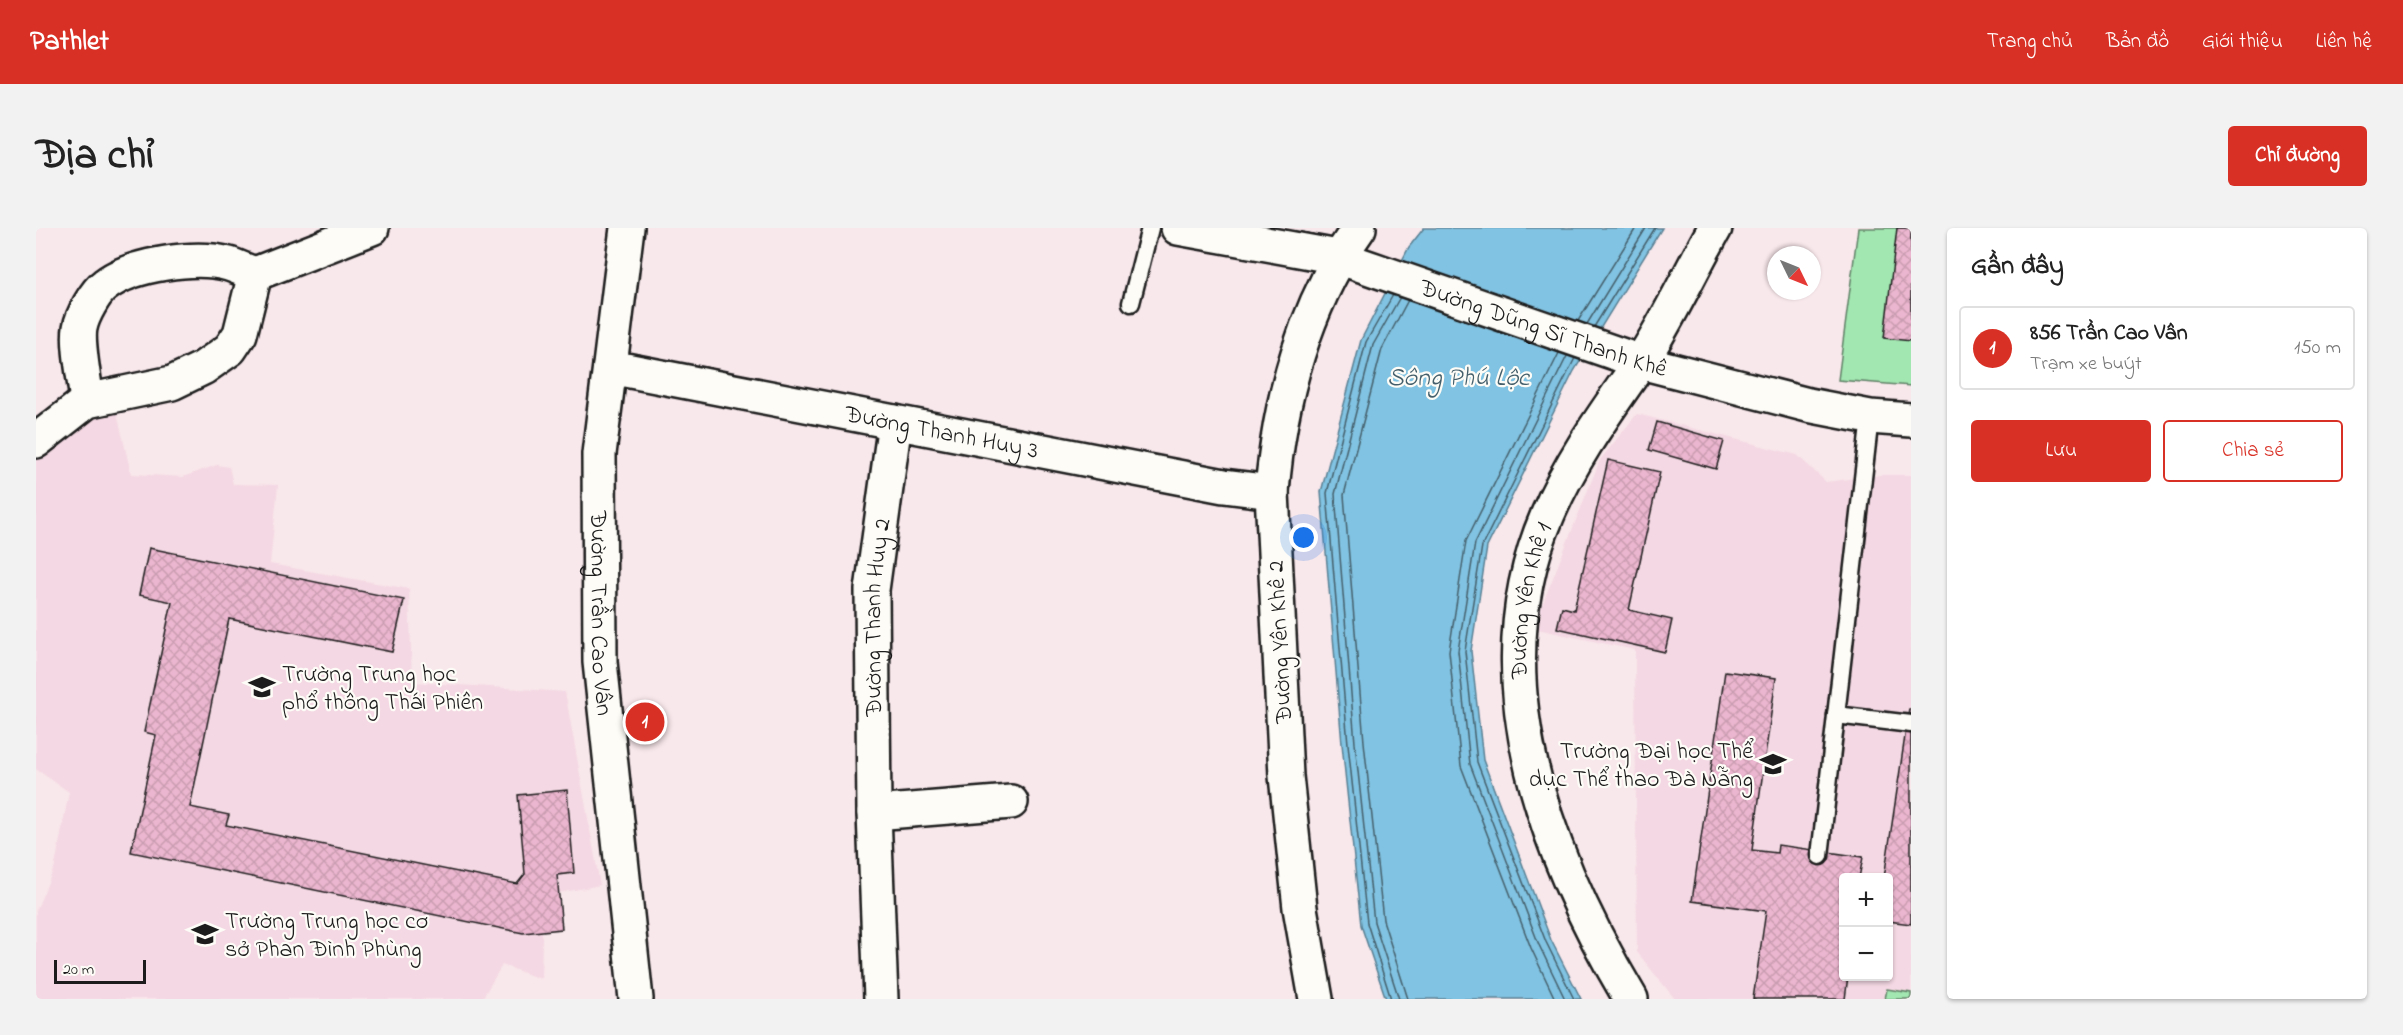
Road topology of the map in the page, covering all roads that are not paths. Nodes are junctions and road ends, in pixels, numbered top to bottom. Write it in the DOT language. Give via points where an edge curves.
graph roads {
  1 [pos="372,228"];
  2 [pos="627,228"];
  3 [pos="1150,228"];
  4 [pos="1178,228"];
  5 [pos="1359,228"];
  6 [pos="1715,228"];
  7 [pos="1338,257"];
  8 [pos="255,274"];
  9 [pos="1131,303"];
  10 [pos="1641,362"];
  11 [pos="610,367"];
  12 [pos="87,401"];
  13 [pos="1870,417"];
  14 [pos="1911,420"];
  15 [pos="895,422"];
  16 [pos="36,441"];
  17 [pos="1272,492"];
  18 [pos="1836,715"];
  19 [pos="1911,724"];
  20 [pos="1011,802"];
  21 [pos="874,813"];
  22 [pos="1820,856"];
  23 [pos="636,999"];
  24 [pos="880,999"];
  25 [pos="1317,999"];
  26 [pos="1631,999"];
  1 -- 8 [label="street"];
  2 -- 11 [label="street, Đường Trần Cao Vân"];
  3 -- 9 [label="lane"];
  4 -- 7 [label="street, Đường Dũng Sĩ Thanh Khê"];
  5 -- 7 [label="street, Đường Yên Khê 2"];
  6 -- 10 [label="street, Đường Yên Khê 1"];
  7 -- 10 [label="street, Đường Dũng Sĩ Thanh Khê"];
  7 -- 17 [label="street, Đường Yên Khê 2" via="1293,370 1275,453"];
  8 -- 12 [label="street" via="240,334 230,349 172,383"];
  8 -- 12 [label="street" via="207,261 134,270 104,285 80,328"];
  10 -- 13 [label="street, Đường Dũng Sĩ Thanh Khê"];
  10 -- 26 [label="street, Đường Yên Khê 1" via="1578,454 1548,514 1528,567 1516,657 1518,696 1539,804 1574,893"];
  11 -- 15 [label="street, Đường Thanh Huy 3"];
  11 -- 23 [label="street, Đường Trần Cao Vân" via="599,454 600,662"];
  12 -- 16 [label="street"];
  13 -- 14 [label="street, Đường Dũng Sĩ Thanh Khê"];
  13 -- 18 [label="lane"];
  15 -- 17 [label="street, Đường Thanh Huy 3"];
  15 -- 21 [label="street, Đường Thanh Huy 2" via="872,590"];
  17 -- 25 [label="street, Đường Yên Khê 2" via="1287,776 1300,908"];
  18 -- 19 [label="lane"];
  18 -- 22 [label="lane"];
  20 -- 21 [label="street"];
  21 -- 24 [label="street, Đường Thanh Huy 2"];
}
